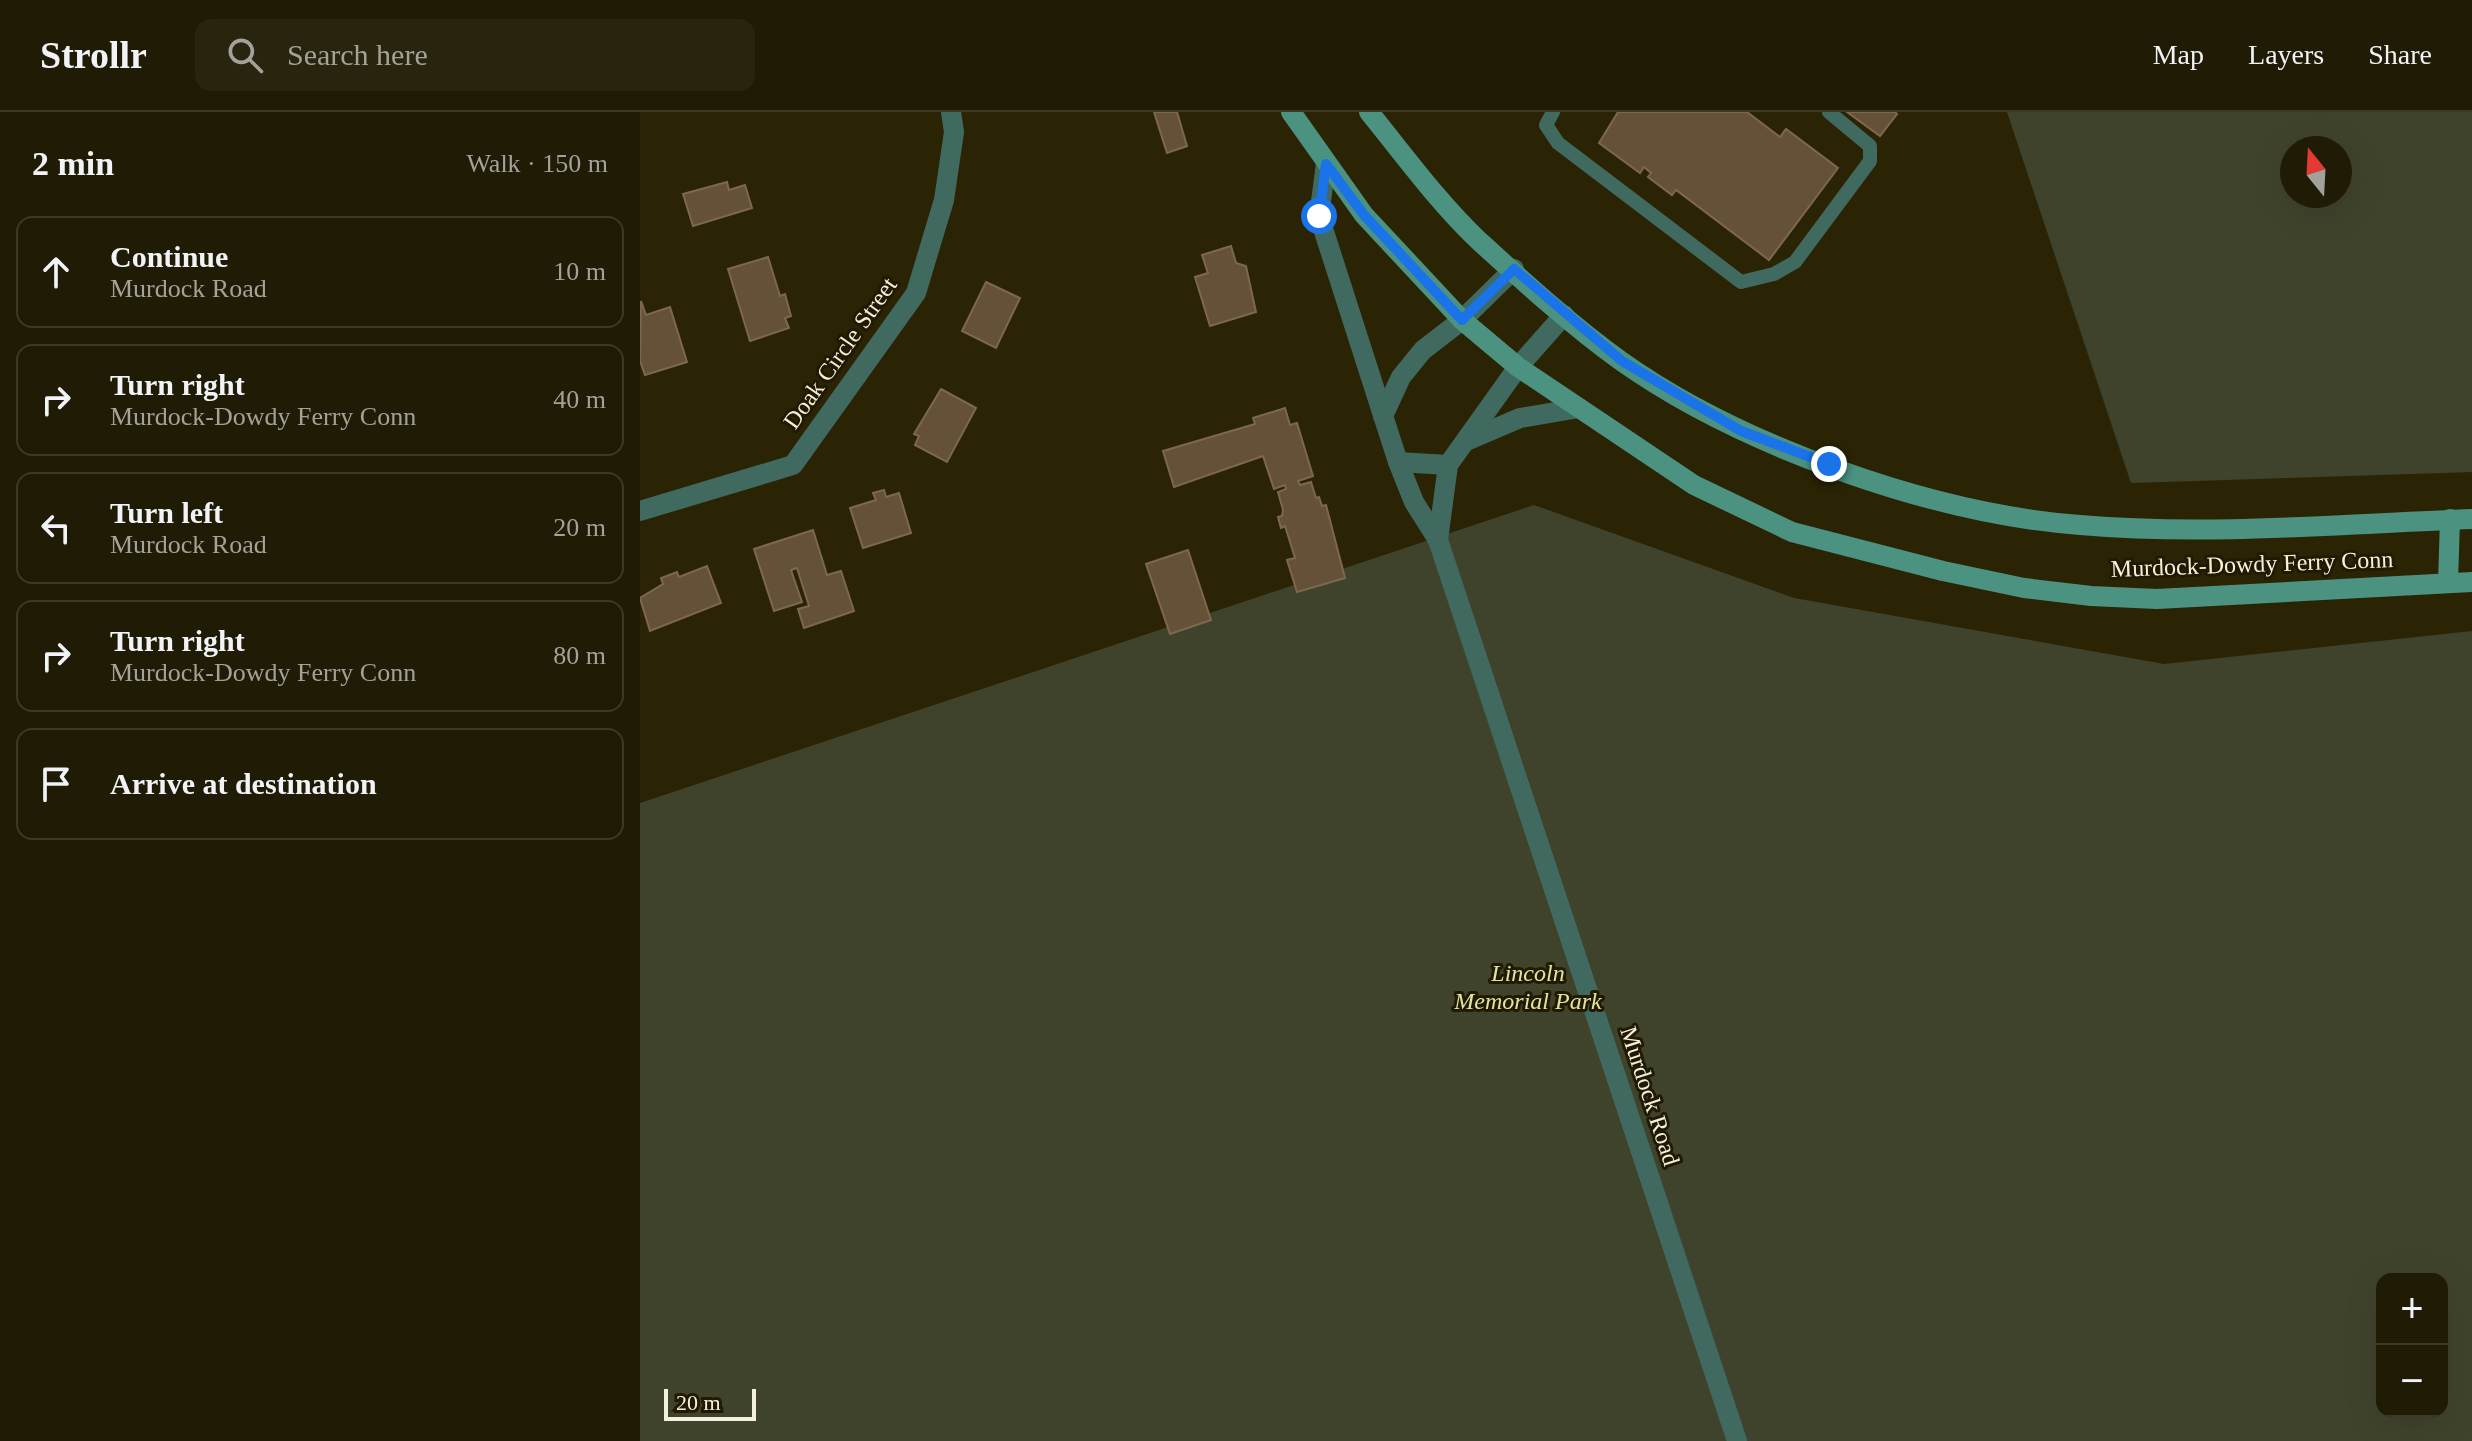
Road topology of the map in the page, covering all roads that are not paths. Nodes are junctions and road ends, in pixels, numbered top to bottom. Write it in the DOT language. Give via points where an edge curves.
graph roads {
  1 [pos="951,112"];
  2 [pos="1291,112"];
  3 [pos="1369,112"];
  4 [pos="1553,112"];
  5 [pos="1829,112"];
  6 [pos="1326,164"];
  7 [pos="1514,269"];
  8 [pos="1564,315"];
  9 [pos="1462,320"];
  10 [pos="1518,367"];
  11 [pos="1579,408"];
  12 [pos="1383,416"];
  13 [pos="1466,441"];
  14 [pos="1398,462"];
  15 [pos="1448,465"];
  16 [pos="640,511"];
  17 [pos="2450,519"];
  18 [pos="2472,519"];
  19 [pos="1438,540"];
  20 [pos="2472,582"];
  21 [pos="2448,583"];
  22 [pos="1737,1441"];
  1 -- 16 [label="street, Doak Circle Street" via="954,132 944,200 916,293 793,465"];
  2 -- 6 [label="main road, Murdock-Dowdy Ferry Conn"];
  3 -- 7 [label="main road, Murdock-Dowdy Ferry Conn" via="1477,239"];
  4 -- 5 [label="lane" via="1546,125 1558,143 1741,282 1795,262 1870,161 1870,146"];
  6 -- 9 [label="main road, Murdock-Dowdy Ferry Conn" via="1364,215"];
  6 -- 12 [label="street, Murdock Road" via="1319,216"];
  7 -- 8 [label="main road, Murdock-Dowdy Ferry Conn"];
  7 -- 9 [label="street"];
  8 -- 10 [label="street, Murdock Road"];
  8 -- 17 [label="main road, Murdock-Dowdy Ferry Conn" via="1622,361 1741,431 1904,491 1981,512 2078,525 2190,531"];
  9 -- 10 [label="main road, Murdock-Dowdy Ferry Conn"];
  9 -- 12 [label="street" via="1423,350 1401,377"];
  10 -- 11 [label="main road, Murdock-Dowdy Ferry Conn"];
  10 -- 13 [label="street, Murdock Road"];
  11 -- 13 [label="street" via="1520,418"];
  11 -- 21 [label="main road, Murdock-Dowdy Ferry Conn" via="1694,485 1792,532 1997,582 2157,599"];
  12 -- 14 [label="street, Murdock Road"];
  13 -- 15 [label="street, Murdock Road"];
  14 -- 15 [label="street"];
  14 -- 19 [label="street, Murdock Road" via="1414,502"];
  15 -- 19 [label="street, Murdock Road"];
  17 -- 18 [label="main road, Murdock-Dowdy Ferry Conn"];
  17 -- 21 [label="main road"];
  19 -- 22 [label="street, Murdock Road"];
  20 -- 21 [label="main road, Murdock-Dowdy Ferry Conn"];
}
